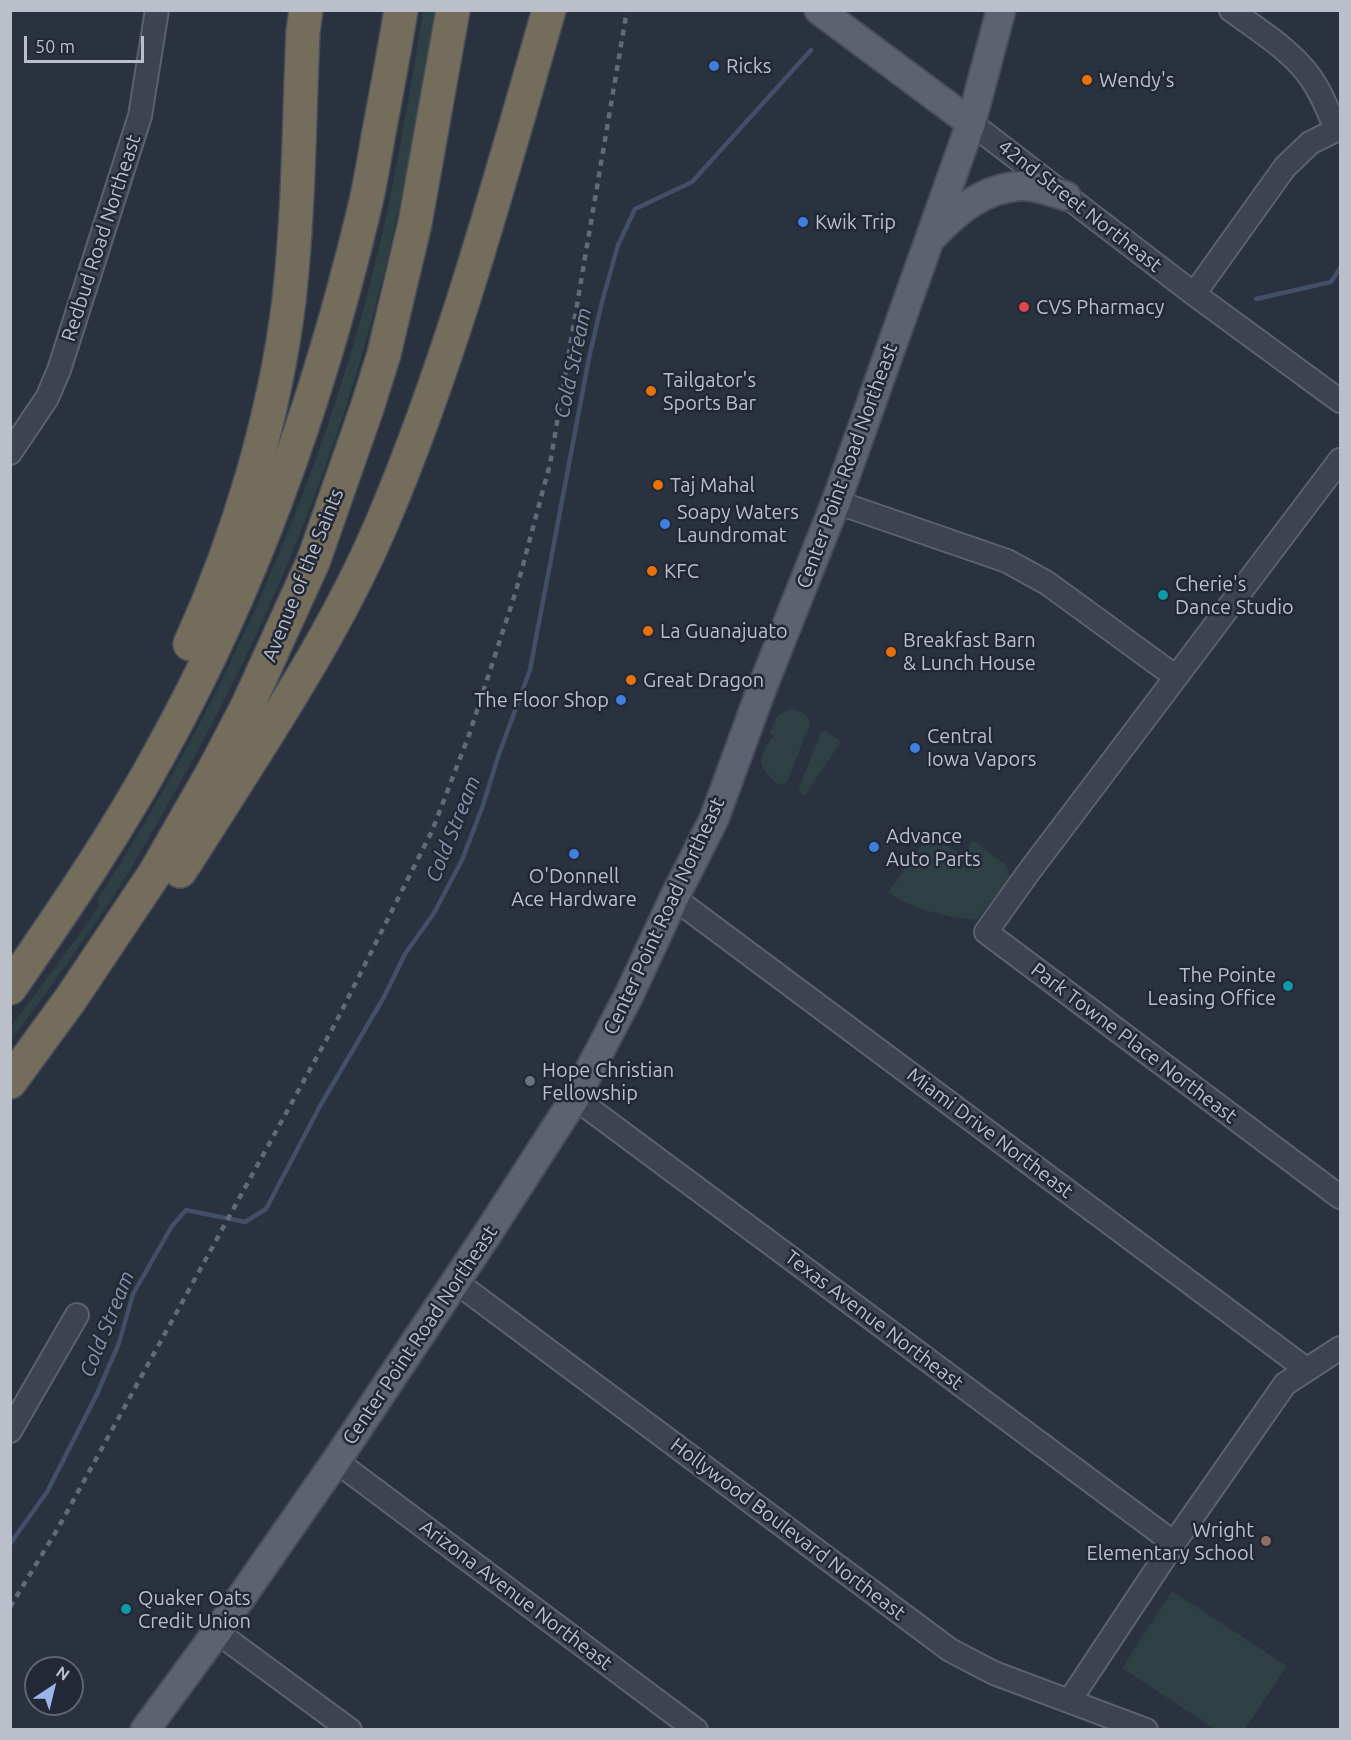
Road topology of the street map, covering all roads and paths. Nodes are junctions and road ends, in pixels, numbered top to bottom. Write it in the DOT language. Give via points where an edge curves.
graph roads {
  1 [pos="157,10"];
  2 [pos="306,10"];
  3 [pos="401,10"];
  4 [pos="453,10"];
  5 [pos="549,10"];
  6 [pos="819,10"];
  7 [pos="1001,10"];
  8 [pos="1231,10"];
  9 [pos="971,123"];
  10 [pos="1338,128"];
  11 [pos="1066,196"];
  12 [pos="929,241"];
  13 [pos="1194,294"];
  14 [pos="1341,401"];
  15 [pos="10,453"];
  16 [pos="1341,460"];
  17 [pos="836,502"];
  18 [pos="1176,677"];
  19 [pos="116,829"];
  20 [pos="674,898"];
  21 [pos="10,988"];
  22 [pos="70,1000"];
  23 [pos="10,1082"];
  24 [pos="575,1098"];
  25 [pos="1341,1197"];
  26 [pos="456,1282"];
  27 [pos="77,1316"];
  28 [pos="1341,1348"];
  29 [pos="1306,1369"];
  30 [pos="10,1431"];
  31 [pos="336,1461"];
  32 [pos="1174,1543"];
  33 [pos="217,1632"];
  34 [pos="1070,1700"];
  35 [pos="145,1730"];
  36 [pos="350,1730"];
  37 [pos="696,1730"];
  38 [pos="1146,1730"];
  1 -- 15 [label="street, Redbud Road Northeast" via="140,116 59,370 47,398"];
  2 -- 19 [label="highway" via="289,300 270,414 242,509 203,616 147,740"];
  3 -- 19 [label="highway" via="365,207 303,424 212,650 164,747"];
  4 -- 22 [label="highway, Avenue of the Saints" via="414,223 384,354 313,562 214,770 155,873"];
  5 -- 22 [label="highway" via="474,269 432,396 381,525 307,670 192,854 143,926"];
  6 -- 9 [label="main road, 42nd Street Northeast"];
  7 -- 9 [label="main road, Center Point Road Northeast"];
  8 -- 10 [label="street" via="1290,54 1322,96"];
  9 -- 11 [label="street, 42nd Street Northeast"];
  9 -- 12 [label="main road, Center Point Road Northeast"];
  10 -- 13 [label="street" via="1310,143 1285,167"];
  11 -- 12 [label="main road" via="1022,186 991,192 963,207"];
  11 -- 13 [label="street, 42nd Street Northeast"];
  12 -- 17 [label="main road, Center Point Road Northeast"];
  13 -- 14 [label="street, 42nd Street Northeast"];
  16 -- 18 [label="street"];
  17 -- 18 [label="street" via="1007,561 1047,583"];
  17 -- 20 [label="main road, Center Point Road Northeast" via="714,819"];
  18 -- 25 [label="street, Park Towne Place Northeast" via="986,932"];
  19 -- 21 [label="highway"];
  20 -- 24 [label="main road, Center Point Road Northeast"];
  20 -- 29 [label="street, Miami Drive Northeast"];
  22 -- 23 [label="highway, Avenue of the Saints"];
  24 -- 26 [label="main road, Center Point Road Northeast"];
  24 -- 32 [label="street, Texas Avenue Northeast"];
  26 -- 31 [label="main road, Center Point Road Northeast"];
  26 -- 34 [label="street, Hollywood Boulevard Northeast" via="950,1650 994,1673"];
  27 -- 30 [label="street"];
  28 -- 29 [label="street"];
  29 -- 32 [label="street" via="1285,1384"];
  31 -- 33 [label="main road, Center Point Road Northeast"];
  31 -- 37 [label="street, Arizona Avenue Northeast"];
  32 -- 34 [label="street"];
  33 -- 35 [label="main road, Center Point Road Northeast"];
  33 -- 36 [label="street"];
  34 -- 38 [label="street, Hollywood Boulevard Northeast"];
}
